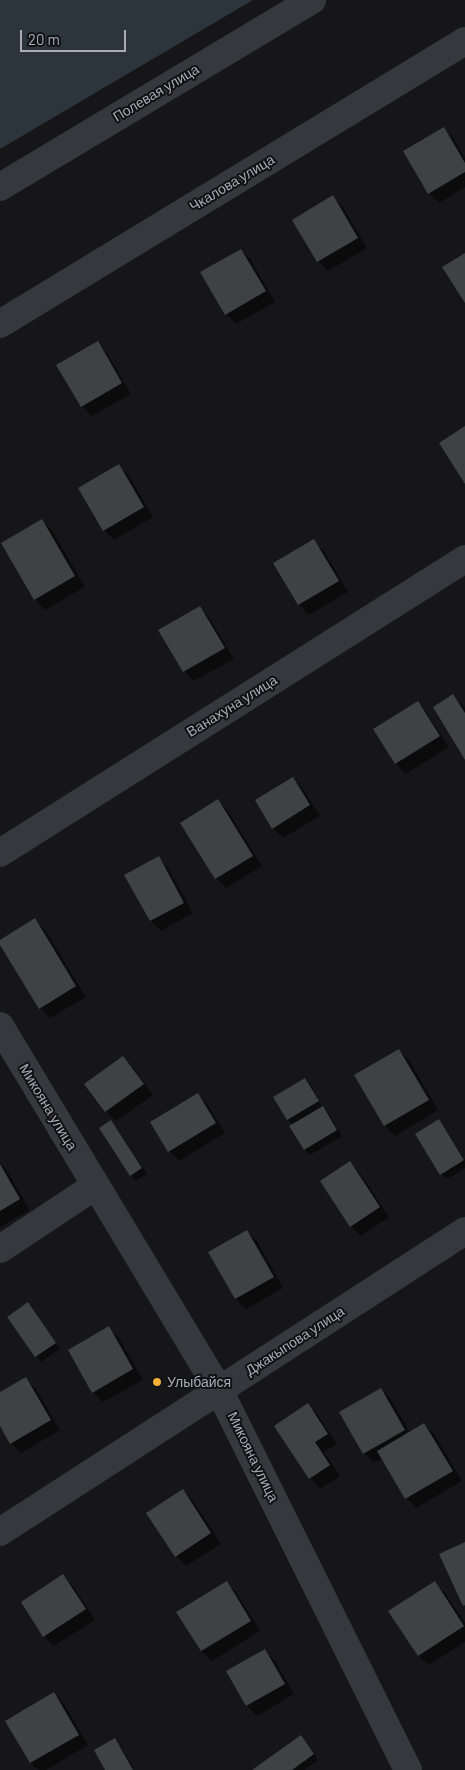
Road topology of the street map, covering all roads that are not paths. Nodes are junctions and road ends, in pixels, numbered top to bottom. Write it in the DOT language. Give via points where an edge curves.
graph roads {
  1 [pos="312,0"];
  2 [pos="465,41"];
  3 [pos="0,186"];
  4 [pos="0,324"];
  5 [pos="465,559"];
  6 [pos="0,853"];
  7 [pos="0,1026"];
  8 [pos="96,1186"];
  9 [pos="465,1231"];
  10 [pos="0,1249"];
  11 [pos="219,1390"];
  12 [pos="0,1532"];
  13 [pos="408,1770"];
  1 -- 3 [label="street, Полевая улица"];
  2 -- 4 [label="street, Чкалова улица"];
  5 -- 6 [label="street, Ванахуна улица"];
  7 -- 8 [label="street, Микояна улица"];
  8 -- 10 [label="street"];
  8 -- 11 [label="street, Микояна улица"];
  9 -- 11 [label="street, Джакыпова улица"];
  11 -- 12 [label="street, Джакыпова улица"];
  11 -- 13 [label="street, Микояна улица"];
}
